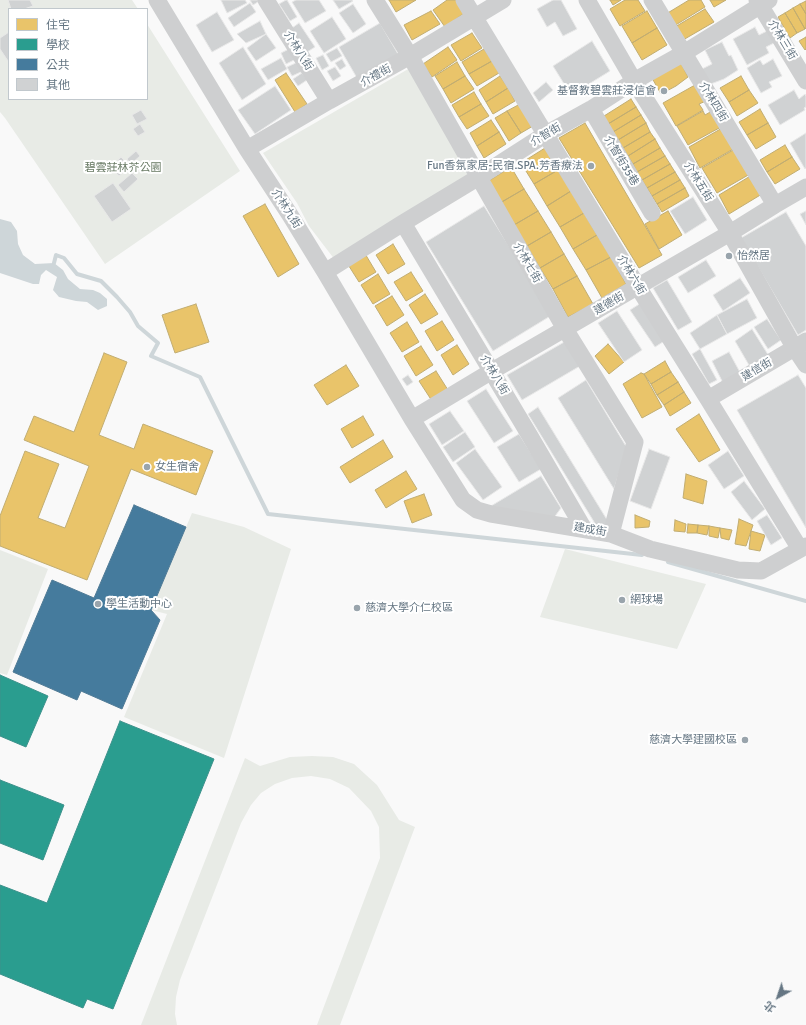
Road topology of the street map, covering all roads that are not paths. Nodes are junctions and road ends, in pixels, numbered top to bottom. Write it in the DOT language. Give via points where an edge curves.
graph roads {
  1 [pos="157,0"];
  2 [pos="266,0"];
  3 [pos="375,0"];
  4 [pos="464,0"];
  5 [pos="503,0"];
  6 [pos="587,0"];
  7 [pos="652,0"];
  8 [pos="762,2"];
  9 [pos="474,18"];
  10 [pos="684,53"];
  11 [pos="410,56"];
  12 [pos="634,80"];
  13 [pos="806,81"];
  14 [pos="329,101"];
  15 [pos="591,109"];
  16 [pos="546,134"];
  17 [pos="247,149"];
  18 [pos="479,177"];
  19 [pos="806,187"];
  20 [pos="775,205"];
  21 [pos="652,212"];
  22 [pos="403,223"];
  23 [pos="730,233"];
  24 [pos="325,272"];
  25 [pos="638,287"];
  26 [pos="565,329"];
  27 [pos="800,344"];
  28 [pos="806,365"];
  29 [pos="492,371"];
  30 [pos="708,399"];
  31 [pos="412,419"];
  32 [pos="584,529"];
  33 [pos="611,534"];
  34 [pos="803,548"];
  1 -- 17 [label="street, 介林九街"];
  2 -- 14 [label="street, 介林八街"];
  3 -- 11 [label="street, 介林七街"];
  4 -- 9 [label="street, 介林六街"];
  5 -- 9 [label="street, 介禮街"];
  6 -- 12 [label="street, 介林五街"];
  7 -- 10 [label="street, 介林四街"];
  8 -- 10 [label="street, 介智街"];
  8 -- 13 [label="street, 介林三街"];
  9 -- 11 [label="street, 介禮街"];
  9 -- 16 [label="street, 介林六街"];
  10 -- 12 [label="street, 介智街"];
  10 -- 20 [label="street, 介林四街"];
  11 -- 14 [label="street, 介禮街"];
  11 -- 18 [label="street, 介林七街"];
  12 -- 15 [label="street, 介智街"];
  12 -- 23 [label="street, 介林五街"];
  14 -- 17 [label="street, 介禮街"];
  15 -- 16 [label="street, 介智街"];
  15 -- 21 [label="street, 介智街35巷"];
  16 -- 18 [label="street, 介智街"];
  16 -- 25 [label="street, 介林六街"];
  17 -- 24 [label="street, 介林九街"];
  18 -- 22 [label="street, 介智街"];
  18 -- 26 [label="street, 介林七街"];
  19 -- 20 [label="street, 建德街"];
  20 -- 23 [label="street, 建德街"];
  22 -- 24 [label="street, 介智街"];
  22 -- 29 [label="street, 介林八街"];
  23 -- 25 [label="street, 建德街"];
  23 -- 27 [label="street, 介林五街"];
  24 -- 31 [label="street, 介林九街"];
  25 -- 26 [label="street, 建德街"];
  25 -- 30 [label="street, 介林六街"];
  26 -- 29 [label="street, 建德街"];
  26 -- 33 [label="street, 介林七街" via="636,442"];
  27 -- 28 [label="street, 介林五街"];
  27 -- 30 [label="street, 建信街"];
  29 -- 31 [label="street, 建德街"];
  29 -- 32 [label="street, 介林八街"];
  30 -- 34 [label="street, 介林六街"];
  31 -- 32 [label="street, 建成街" via="463,500 478,510"];
  32 -- 33 [label="street, 建成街"];
  33 -- 34 [label="street, 建成街" via="650,549 738,570 761,571"];
}
